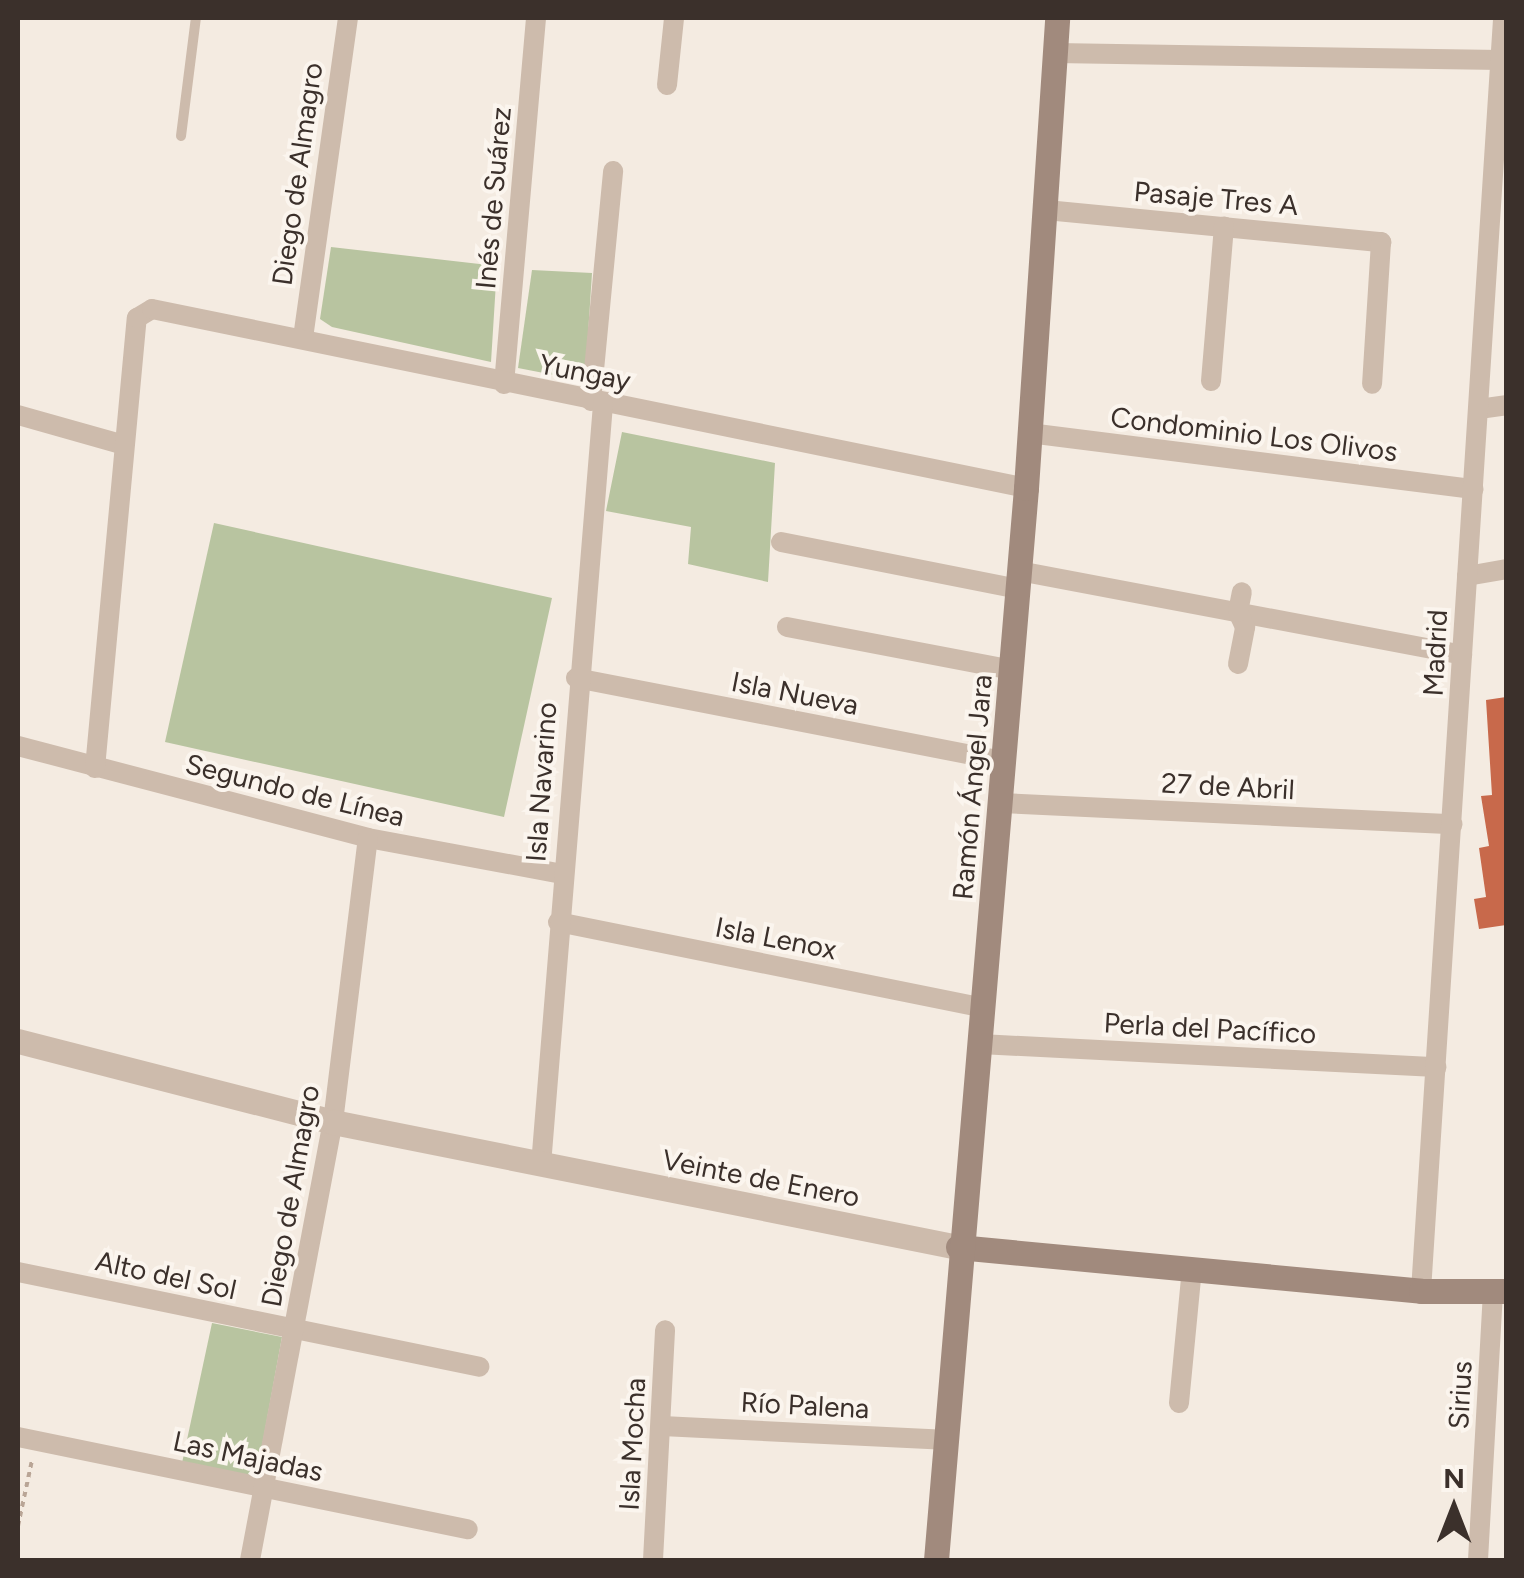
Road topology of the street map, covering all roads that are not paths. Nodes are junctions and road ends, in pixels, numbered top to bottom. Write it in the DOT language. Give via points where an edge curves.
graph roads {
  1 [pos="196,18"];
  2 [pos="348,18"];
  3 [pos="536,18"];
  4 [pos="674,18"];
  5 [pos="1057,18"];
  6 [pos="1503,18"];
  7 [pos="1055,53"];
  8 [pos="1500,60"];
  9 [pos="667,85"];
  10 [pos="181,136"];
  11 [pos="1500,168"];
  12 [pos="613,171"];
  13 [pos="1046,210"];
  14 [pos="1224,227"];
  15 [pos="302,338"];
  16 [pos="1210,381"];
  17 [pos="504,384"];
  18 [pos="1372,384"];
  19 [pos="597,402"];
  20 [pos="1506,405"];
  21 [pos="1479,408"];
  22 [pos="18,415"];
  23 [pos="1029,434"];
  24 [pos="124,445"];
  25 [pos="1026,488"];
  26 [pos="1473,489"];
  27 [pos="782,542"];
  28 [pos="1506,568"];
  29 [pos="1466,576"];
  30 [pos="1019,580"];
  31 [pos="1240,602"];
  32 [pos="787,626"];
  33 [pos="1462,654"];
  34 [pos="1238,664"];
  35 [pos="1012,670"];
  36 [pos="576,678"];
  37 [pos="18,746"];
  38 [pos="1004,762"];
  39 [pos="96,768"];
  40 [pos="1001,803"];
  41 [pos="1453,824"];
  42 [pos="368,838"];
  43 [pos="562,874"];
  44 [pos="558,922"];
  45 [pos="984,1008"];
  46 [pos="18,1042"];
  47 [pos="980,1044"];
  48 [pos="1436,1067"];
  49 [pos="333,1122"];
  50 [pos="540,1165"];
  51 [pos="958,1246"];
  52 [pos="1192,1268"];
  53 [pos="18,1272"];
  54 [pos="1421,1291"];
  55 [pos="1500,1291"];
  56 [pos="294,1330"];
  57 [pos="665,1330"];
  58 [pos="479,1367"];
  59 [pos="1180,1403"];
  60 [pos="662,1426"];
  61 [pos="27,1439"];
  62 [pos="944,1440"];
  63 [pos="266,1488"];
  64 [pos="468,1529"];
  65 [pos="250,1560"];
  66 [pos="654,1560"];
  67 [pos="936,1560"];
  68 [pos="1478,1560"];
  1 -- 10 [label="lane"];
  2 -- 15 [label="street, Diego de Almagro"];
  3 -- 17 [label="street, Inés de Suárez"];
  4 -- 9 [label="street"];
  5 -- 7 [label="main road, Ramón Ángel Jara"];
  6 -- 8 [label="street, Madrid"];
  7 -- 8 [label="street"];
  7 -- 13 [label="main road, Ramón Ángel Jara"];
  8 -- 11 [label="street, Madrid"];
  11 -- 21 [label="street, Madrid"];
  12 -- 19 [label="street, Isla Navarino"];
  13 -- 14 [label="street, Pasaje Tres A"];
  13 -- 23 [label="main road, Ramón Ángel Jara"];
  14 -- 16 [label="street"];
  14 -- 18 [label="street, Pasaje Tres A" via="1382,242"];
  15 -- 17 [label="street, Yungay"];
  15 -- 24 [label="street, Yungay" via="169,308 137,318"];
  17 -- 19 [label="street, Yungay"];
  19 -- 25 [label="street, Yungay"];
  19 -- 36 [label="street, Isla Navarino"];
  20 -- 21 [label="street"];
  21 -- 26 [label="street, Madrid"];
  22 -- 24 [label="street"];
  23 -- 25 [label="main road, Ramón Ángel Jara"];
  23 -- 26 [label="street, Condominio Los Olivos"];
  24 -- 39 [label="street"];
  25 -- 30 [label="main road, Ramón Ángel Jara"];
  26 -- 29 [label="street, Madrid"];
  27 -- 30 [label="street"];
  28 -- 29 [label="street"];
  29 -- 33 [label="street, Madrid"];
  30 -- 31 [label="street"];
  30 -- 35 [label="main road, Ramón Ángel Jara"];
  31 -- 33 [label="street"];
  31 -- 34 [label="street" via="1245,628"];
  32 -- 35 [label="street"];
  33 -- 41 [label="street, Madrid"];
  35 -- 38 [label="main road, Ramón Ángel Jara"];
  36 -- 38 [label="street, Isla Nueva"];
  36 -- 43 [label="street, Isla Navarino"];
  37 -- 39 [label="street, Segundo de Línea"];
  38 -- 40 [label="main road, Ramón Ángel Jara"];
  39 -- 42 [label="street, Segundo de Línea"];
  40 -- 41 [label="street, 27 de Abril"];
  40 -- 45 [label="main road, Ramón Ángel Jara"];
  41 -- 48 [label="street, Madrid"];
  42 -- 43 [label="street, Segundo de Línea"];
  42 -- 49 [label="street, Diego de Almagro"];
  43 -- 44 [label="street, Isla Navarino"];
  44 -- 45 [label="street, Isla Lenox"];
  44 -- 50 [label="street, Isla Navarino"];
  45 -- 47 [label="main road, Ramón Ángel Jara"];
  46 -- 49 [label="street, Veinte de Enero"];
  47 -- 48 [label="street, Perla del Pacífico"];
  47 -- 51 [label="main road, Ramón Ángel Jara"];
  48 -- 54 [label="street, Madrid"];
  49 -- 50 [label="street, Veinte de Enero"];
  49 -- 56 [label="street, Diego de Almagro"];
  50 -- 51 [label="street, Veinte de Enero"];
  51 -- 52 [label="main road, Veinte de Enero"];
  51 -- 62 [label="main road, Ramón Ángel Jara"];
  52 -- 54 [label="main road, Veinte de Enero"];
  52 -- 59 [label="street"];
  53 -- 56 [label="street, Alto del Sol"];
  54 -- 55 [label="main road, Veinte de Enero"];
  55 -- 68 [label="street, Sirius"];
  56 -- 58 [label="street, Alto del Sol"];
  56 -- 63 [label="street, Diego de Almagro"];
  57 -- 60 [label="street, Isla Mocha"];
  60 -- 62 [label="street, Río Palena"];
  60 -- 66 [label="street, Isla Mocha"];
  61 -- 63 [label="street, Las Majadas"];
  62 -- 67 [label="main road, Ramón Ángel Jara"];
  63 -- 64 [label="street, Las Majadas"];
  63 -- 65 [label="street, Diego de Almagro"];
}
